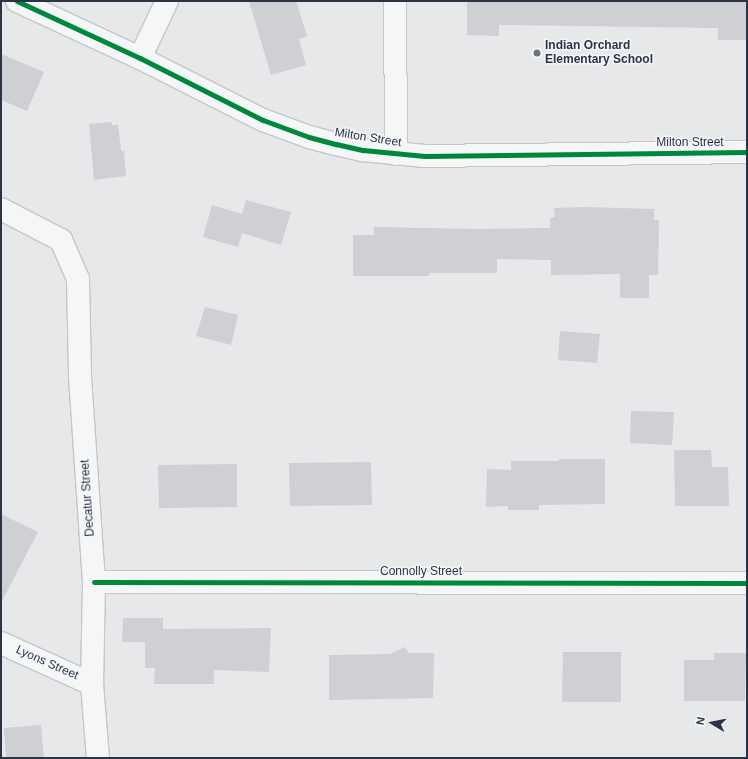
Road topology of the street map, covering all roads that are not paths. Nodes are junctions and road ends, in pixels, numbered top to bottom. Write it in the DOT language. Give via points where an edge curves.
graph roads {
  1 [pos="17,1"];
  2 [pos="167,1"];
  3 [pos="395,1"];
  4 [pos="140,58"];
  5 [pos="747,152"];
  6 [pos="396,154"];
  7 [pos="1,209"];
  8 [pos="94,582"];
  9 [pos="747,583"];
  10 [pos="1,643"];
  11 [pos="92,684"];
  12 [pos="98,758"];
  1 -- 4 [label="street, Milton Street"];
  2 -- 4 [label="street"];
  3 -- 6 [label="street"];
  4 -- 6 [label="street, Milton Street" via="240,110 286,129 336,144"];
  5 -- 6 [label="street, Milton Street" via="425,156"];
  7 -- 8 [label="street, Decatur Street" via="61,241 78,279 80,377"];
  8 -- 9 [label="street, Connolly Street"];
  8 -- 11 [label="street, Decatur Street"];
  10 -- 11 [label="street, Lyons Street"];
  11 -- 12 [label="street, Decatur Street"];
}
